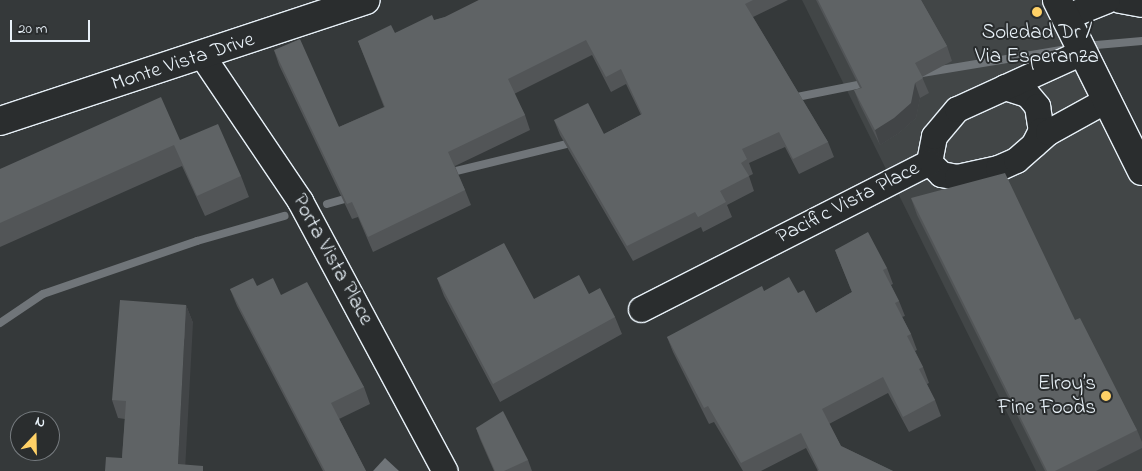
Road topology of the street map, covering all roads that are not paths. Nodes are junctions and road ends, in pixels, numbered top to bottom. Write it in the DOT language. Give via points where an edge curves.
graph roads {
  1 [pos="365,0"];
  2 [pos="1107,0"];
  3 [pos="1120,0"];
  4 [pos="1142,4"];
  5 [pos="1061,8"];
  6 [pos="1082,52"];
  7 [pos="203,57"];
  8 [pos="1005,87"];
  9 [pos="1106,100"];
  10 [pos="0,121"];
  11 [pos="1034,144"];
  12 [pos="928,162"];
  13 [pos="1142,171"];
  14 [pos="641,308"];
  15 [pos="445,471"];
  1 -- 7 [label="street, Monte Vista Drive"];
  2 -- 5 [label="street"];
  3 -- 4 [label="street"];
  5 -- 6 [label="street"];
  6 -- 8 [label="street, Pacific Vista Place" via="1028,80"];
  6 -- 9 [label="street"];
  7 -- 10 [label="street, Monte Vista Drive"];
  7 -- 15 [label="street, Porta Vista Place" via="300,201"];
  8 -- 11 [label="street" via="1027,94 1037,106 1041,130"];
  8 -- 12 [label="street, Pacific Vista Place" via="974,98 944,121 934,136"];
  9 -- 11 [label="street"];
  9 -- 13 [label="street"];
  11 -- 12 [label="street" via="1016,160 976,174 941,174"];
  12 -- 14 [label="street, Pacific Vista Place"];
}
